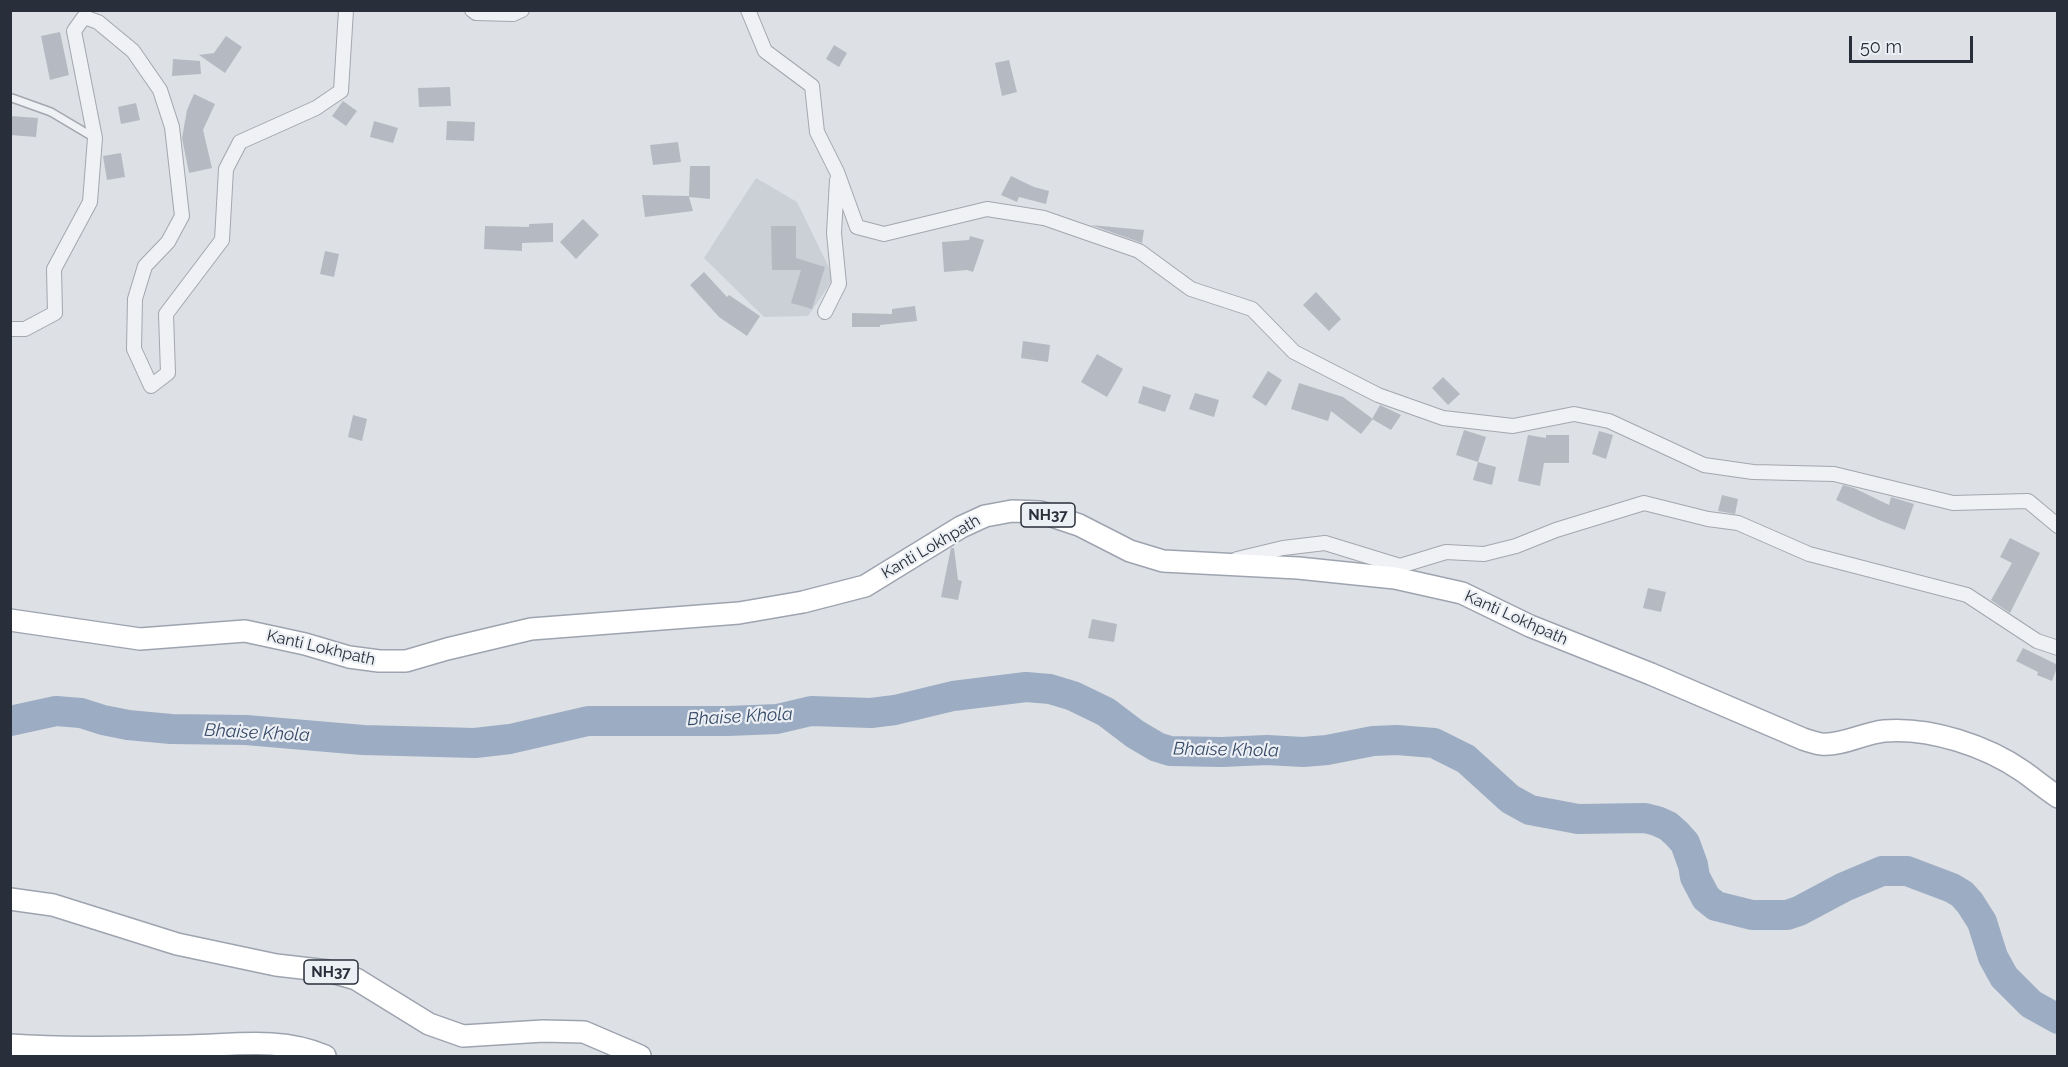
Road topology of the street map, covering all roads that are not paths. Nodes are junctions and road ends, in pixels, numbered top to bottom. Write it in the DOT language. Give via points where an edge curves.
graph roads {
  1 [pos="346,10"];
  2 [pos="472,10"];
  3 [pos="522,10"];
  4 [pos="748,10"];
  5 [pos="12,98"];
  6 [pos="95,138"];
  7 [pos="837,172"];
  8 [pos="825,312"];
  9 [pos="10,328"];
  10 [pos="2058,526"];
  11 [pos="1216,564"];
  12 [pos="10,620"];
  13 [pos="2058,648"];
  14 [pos="2058,797"];
  15 [pos="10,899"];
  16 [pos="10,1045"];
  17 [pos="325,1056"];
  18 [pos="640,1056"];
  1 -- 6 [label="street" via="341,91 316,108 240,142 226,170 222,240 166,314 168,373 151,386 134,349 135,299 145,266 168,242 182,216 172,127 160,90 133,51 98,22 84,17 74,30"];
  2 -- 3 [label="street" via="513,14"];
  4 -- 7 [label="street" via="765,51 812,86 817,132"];
  5 -- 6 [label="lane" via="51,112"];
  6 -- 9 [label="street" via="90,202 54,269 55,313 25,328"];
  7 -- 8 [label="street" via="834,233 839,284"];
  7 -- 10 [label="street" via="857,227 884,234 987,209 1044,218 1139,251 1191,289 1252,309 1294,352 1378,395 1443,418 1513,426 1574,414 1609,421 1704,465 1753,472 1834,474 1953,503 2028,501"];
  11 -- 12 [label="main road, Kanti Lokhpath / NH37" via="1163,561 1130,551 1079,525 1040,512 1012,510 985,516 962,527 865,586 803,602 739,613 531,629 406,661 350,657 245,631 140,639"];
  11 -- 13 [label="street" via="1283,548 1325,543 1400,566 1446,552 1484,554 1516,546 1644,503 1738,523 1809,554 1967,595 2037,640"];
  11 -- 14 [label="main road, Kanti Lokhpath / NH37" via="1395,578 1462,593 1530,626 1803,740 1822,744 1883,731 1933,734 1999,758"];
  15 -- 18 [label="main road, NH37" via="53,905 177,944 356,979 429,1024 463,1036 584,1032"];
  16 -- 17 [label="main road" via="59,1048 254,1042 304,1048"];
}
